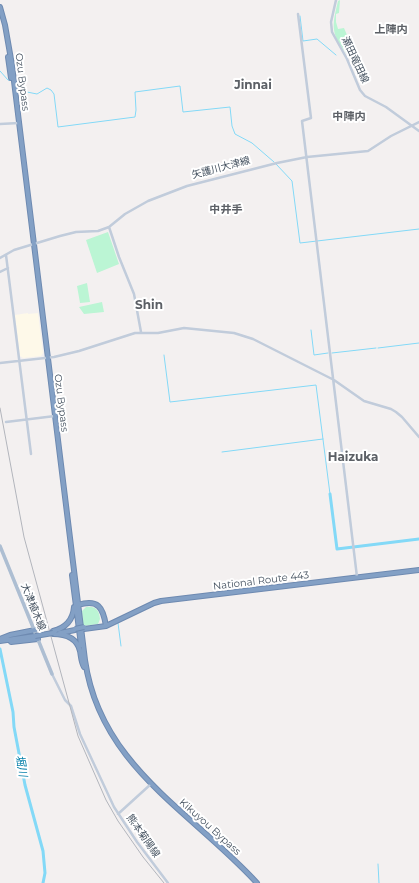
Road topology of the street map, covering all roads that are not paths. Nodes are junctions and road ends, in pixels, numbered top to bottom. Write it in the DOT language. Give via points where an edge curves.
graph roads {
  1 [pos="336,0"];
  2 [pos="0,7"];
  3 [pos="298,14"];
  4 [pos="0,17"];
  5 [pos="419,122"];
  6 [pos="18,123"];
  7 [pos="0,124"];
  8 [pos="410,126"];
  9 [pos="419,131"];
  10 [pos="307,157"];
  11 [pos="109,228"];
  12 [pos="33,245"];
  13 [pos="6,255"];
  14 [pos="0,258"];
  15 [pos="8,268"];
  16 [pos="0,272"];
  17 [pos="140,332"];
  18 [pos="46,358"];
  19 [pos="19,360"];
  20 [pos="0,363"];
  21 [pos="334,380"];
  22 [pos="54,416"];
  23 [pos="26,419"];
  24 [pos="6,422"];
  25 [pos="419,437"];
  26 [pos="31,454"];
  27 [pos="0,546"];
  28 [pos="419,570"];
  29 [pos="358,577"];
  30 [pos="73,583"];
  31 [pos="78,606"];
  32 [pos="105,625"];
  33 [pos="53,633"];
  34 [pos="35,635"];
  35 [pos="1,640"];
  36 [pos="84,667"];
  37 [pos="52,674"];
  38 [pos="150,784"];
  39 [pos="118,814"];
  40 [pos="168,883"];
  41 [pos="254,883"];
  42 [pos="257,883"];
  1 -- 8 [label="street, 瀬田竜田線" via="332,32 360,90"];
  2 -- 6 [label="highway, Ozu Bypass" via="12,65"];
  3 -- 10 [label="street" via="311,118 302,121"];
  4 -- 6 [label="highway, Ozu Bypass"];
  5 -- 8 [label="street, 矢護川大津線"];
  6 -- 7 [label="street"];
  6 -- 12 [label="highway, Ozu Bypass"];
  8 -- 9 [label="street"];
  8 -- 10 [label="street, 矢護川大津線" via="368,151"];
  10 -- 11 [label="street, 矢護川大津線" via="260,166 176,190 132,210"];
  10 -- 21 [label="street"];
  11 -- 12 [label="street, 矢護川大津線" via="65,234"];
  11 -- 17 [label="street" via="134,294"];
  12 -- 13 [label="street, 矢護川大津線"];
  12 -- 18 [label="highway, Ozu Bypass"];
  13 -- 14 [label="street, 矢護川大津線"];
  13 -- 15 [label="street"];
  15 -- 16 [label="street"];
  15 -- 19 [label="street"];
  17 -- 18 [label="street"];
  17 -- 21 [label="street" via="158,333 184,328 234,333 253,339"];
  18 -- 19 [label="street"];
  18 -- 22 [label="highway, Ozu Bypass"];
  19 -- 20 [label="street"];
  19 -- 23 [label="street"];
  21 -- 25 [label="street" via="364,401 391,409 402,416"];
  21 -- 29 [label="street"];
  22 -- 23 [label="street"];
  22 -- 30 [label="highway, Ozu Bypass"];
  22 -- 31 [label="highway, Ozu Bypass"];
  23 -- 24 [label="street"];
  23 -- 26 [label="street"];
  27 -- 34 [label="main road, 大津植木線"];
  28 -- 29 [label="highway, National Route 443"];
  29 -- 32 [label="highway, National Route 443" via="161,601"];
  30 -- 31 [label="highway, Ozu Bypass"];
  30 -- 33 [label="highway" via="73,616 68,623"];
  31 -- 32 [label="highway" via="92,605 98,608"];
  31 -- 36 [label="highway, Ozu Bypass"];
  31 -- 38 [label="highway, Ozu Bypass" via="87,671 98,709 121,750"];
  32 -- 33 [label="highway, National Route 443, bridge"];
  33 -- 34 [label="highway, bridge"];
  33 -- 36 [label="highway" via="65,635 75,641"];
  34 -- 35 [label="highway"];
  34 -- 37 [label="main road, 大津植木線"];
  36 -- 38 [label="highway, Ozu Bypass" via="92,699 105,729 127,761"];
  37 -- 39 [label="street" via="65,700 71,706 80,734"];
  38 -- 39 [label="street, 熊本菊陽線"];
  38 -- 41 [label="highway, Kikuyou Bypass"];
  38 -- 42 [label="highway, Kikuyou Bypass" via="233,858"];
  39 -- 40 [label="street, 熊本菊陽線"];
}
